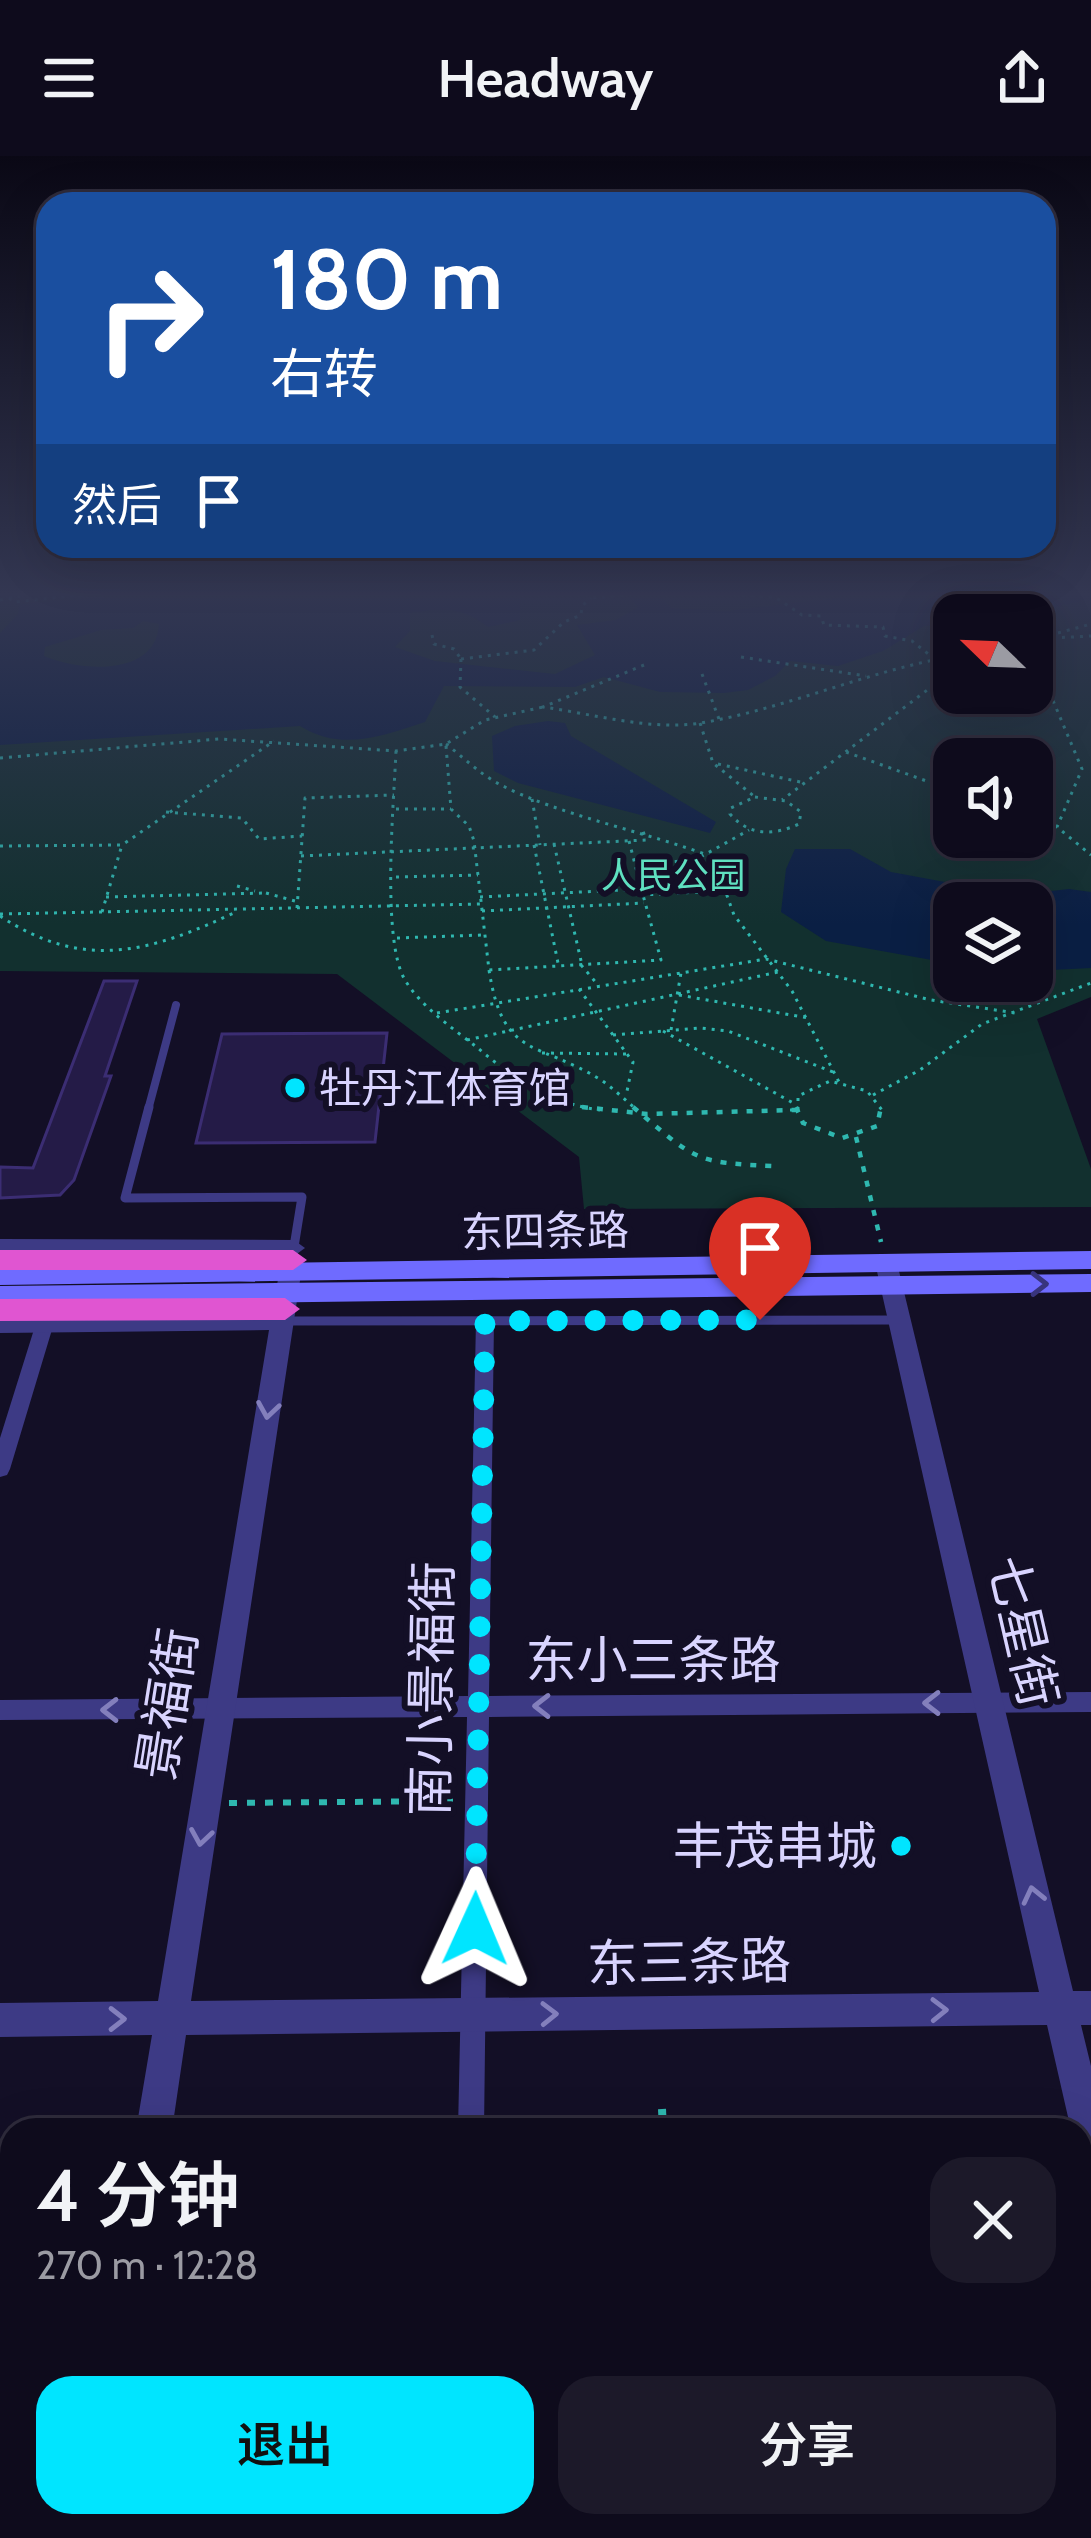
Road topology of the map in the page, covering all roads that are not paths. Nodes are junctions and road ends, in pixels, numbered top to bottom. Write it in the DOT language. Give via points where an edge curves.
graph roads {
  1 [pos="176,1005"];
  2 [pos="0,1247"];
  3 [pos="1091,1259"];
  4 [pos="0,1260"];
  5 [pos="888,1275"];
  6 [pos="0,1276"];
  7 [pos="1091,1283"];
  8 [pos="289,1284"];
  9 [pos="127,1285"];
  10 [pos="0,1296"];
  11 [pos="0,1310"];
  12 [pos="898,1320"];
  13 [pos="485,1321"];
  14 [pos="45,1323"];
  15 [pos="0,1324"];
  16 [pos="0,1469"];
  17 [pos="1091,1702"];
  18 [pos="987,1703"];
  19 [pos="479,1707"];
  20 [pos="221,1709"];
  21 [pos="0,1710"];
  22 [pos="1075,2008"];
  23 [pos="473,2015"];
  24 [pos="172,2018"];
  25 [pos="0,2020"];
  26 [pos="156,2118"];
  27 [pos="471,2118"];
  28 [pos="1088,2118"];
  1 -- 8 [label="lane" via="125,1198 302,1197"];
  2 -- 8 [label="street"];
  3 -- 5 [label="main road"];
  4 -- 9 [label="highway"];
  5 -- 7 [label="main road, one-way"];
  5 -- 8 [label="main road"];
  5 -- 12 [label="street, 七星街"];
  6 -- 9 [label="main road"];
  8 -- 9 [label="highway"];
  8 -- 9 [label="highway"];
  8 -- 13 [label="lane"];
  8 -- 14 [label="street"];
  8 -- 20 [label="street, 景福街, one-way"];
  9 -- 10 [label="main road"];
  9 -- 11 [label="highway"];
  12 -- 13 [label="lane"];
  12 -- 18 [label="street, 七星街"];
  13 -- 19 [label="street, 南小景福街"];
  14 -- 15 [label="street"];
  14 -- 16 [label="street"];
  17 -- 18 [label="street, 东小三条路"];
  18 -- 19 [label="street, 东小三条路, one-way"];
  22 -- 18 [label="street, 七星街, one-way"];
  19 -- 20 [label="street, 东小三条路"];
  19 -- 23 [label="street, 南小景福街"];
  20 -- 21 [label="street, 东小三条路, one-way"];
  20 -- 24 [label="street, 景福街, one-way"];
  23 -- 22 [label="street, 东三条路, one-way"];
  22 -- 28 [label="street, 七星街"];
  23 -- 24 [label="street, 东三条路"];
  23 -- 27 [label="street, 南小景福街"];
  25 -- 24 [label="street, 东三条路, one-way"];
  24 -- 26 [label="street, 景福街"];
}
